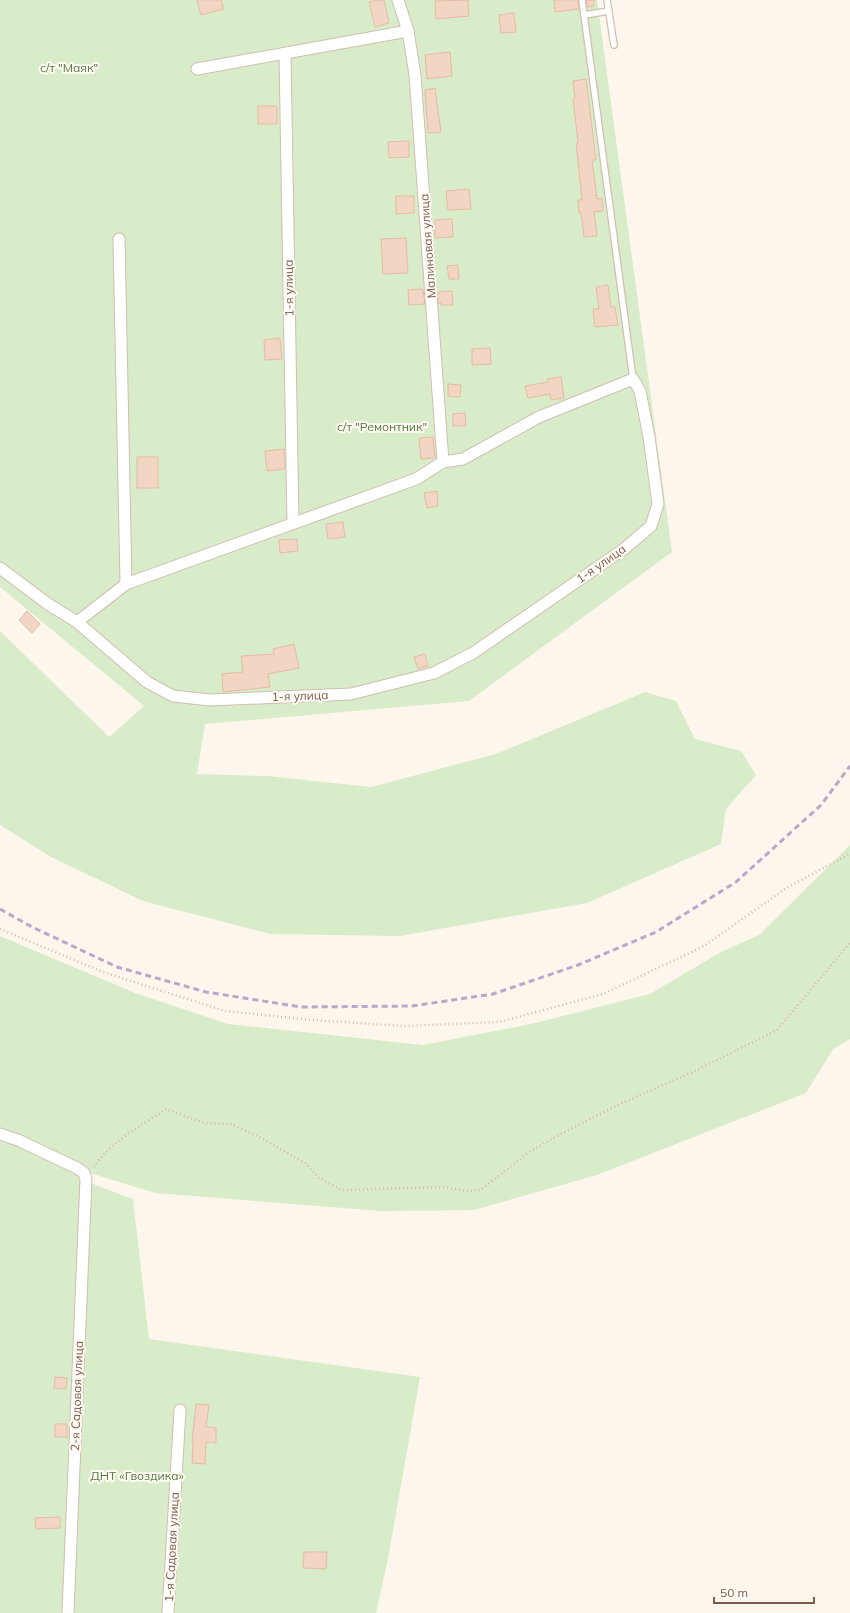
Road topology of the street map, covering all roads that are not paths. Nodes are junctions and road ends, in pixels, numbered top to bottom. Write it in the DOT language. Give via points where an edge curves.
graph roads {
  1 [pos="398,0"];
  2 [pos="582,0"];
  3 [pos="607,0"];
  4 [pos="609,11"];
  5 [pos="584,15"];
  6 [pos="408,32"];
  7 [pos="614,45"];
  8 [pos="285,54"];
  9 [pos="197,69"];
  10 [pos="119,239"];
  11 [pos="632,379"];
  12 [pos="443,462"];
  13 [pos="293,523"];
  14 [pos="0,568"];
  15 [pos="126,584"];
  16 [pos="77,622"];
  17 [pos="0,1134"];
  18 [pos="180,1410"];
  19 [pos="68,1613"];
  20 [pos="168,1613"];
  1 -- 6 [label="street, Малиновая улица"];
  2 -- 5 [label="lane"];
  3 -- 4 [label="lane"];
  4 -- 5 [label="lane"];
  4 -- 7 [label="lane"];
  5 -- 11 [label="lane"];
  6 -- 8 [label="street"];
  6 -- 12 [label="street, Малиновая улица" via="415,75"];
  8 -- 9 [label="street"];
  8 -- 13 [label="street, 1-я улица"];
  10 -- 15 [label="street"];
  11 -- 12 [label="street" via="539,417 463,459"];
  11 -- 16 [label="street, 1-я улица" via="640,391 658,504 651,526 624,549 473,653 434,673 351,694 210,700 174,696 147,682"];
  12 -- 13 [label="street" via="416,479"];
  13 -- 15 [label="street"];
  14 -- 16 [label="street, 1-я улица"];
  15 -- 16 [label="street"];
  17 -- 19 [label="street, 2-я Садовая улица" via="77,1168 84,1173 86,1179"];
  18 -- 20 [label="street, 1-я Садовая улица"];
}
